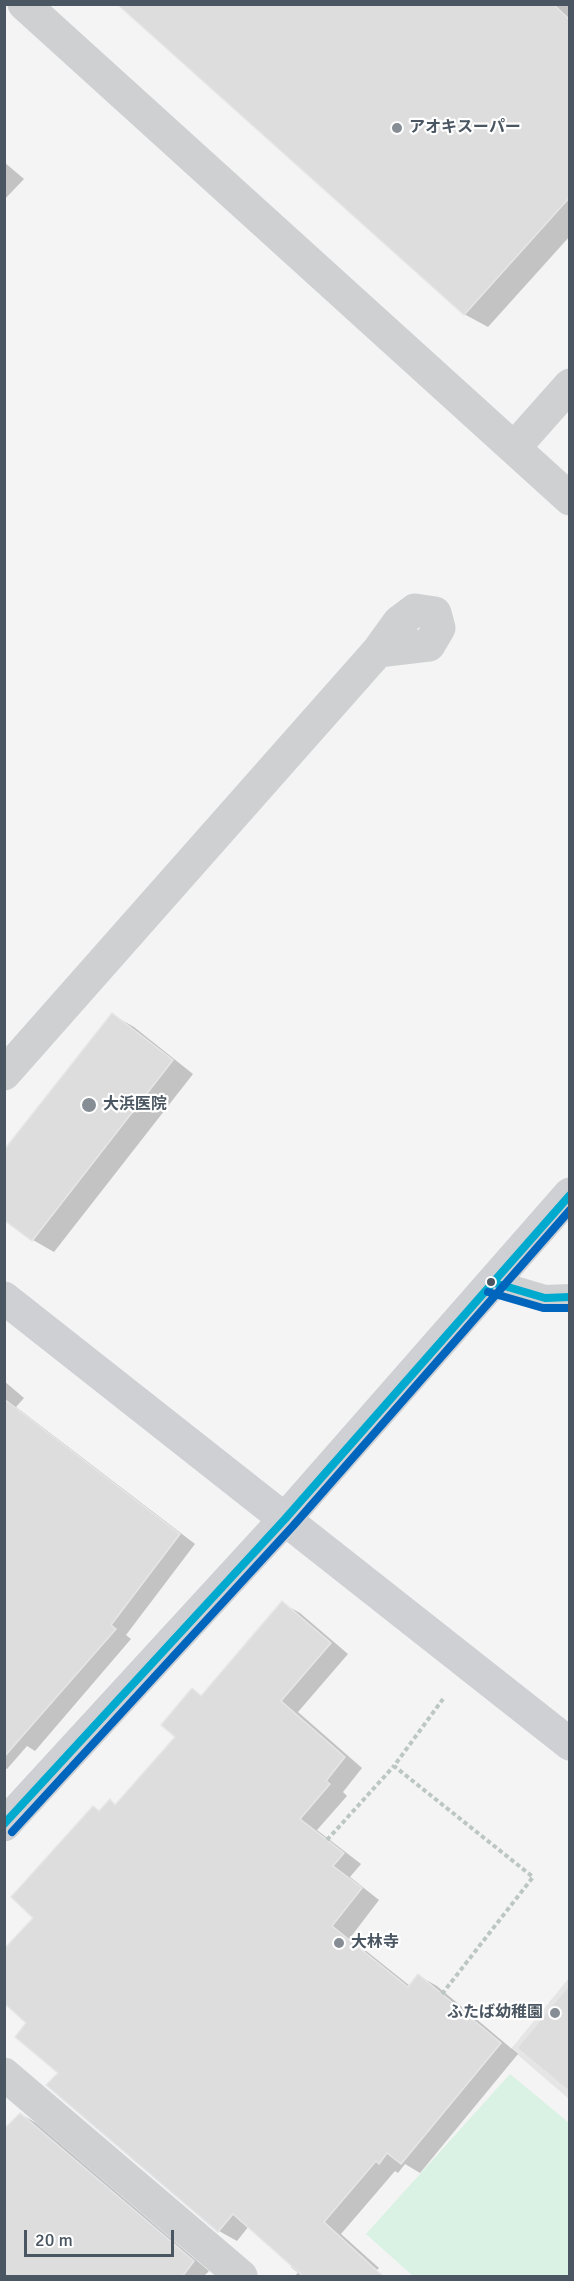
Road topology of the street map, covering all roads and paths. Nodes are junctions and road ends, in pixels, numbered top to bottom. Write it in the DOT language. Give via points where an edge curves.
graph roads {
  1 [pos="24,4"];
  2 [pos="570,384"];
  3 [pos="514,448"];
  4 [pos="570,499"];
  5 [pos="378,651"];
  6 [pos="4,1074"];
  7 [pos="570,1194"];
  8 [pos="491,1282"];
  9 [pos="570,1297"];
  10 [pos="4,1298"];
  11 [pos="285,1519"];
  12 [pos="471,1666"];
  13 [pos="570,1744"];
  14 [pos="394,1766"];
  15 [pos="4,1825"];
  16 [pos="327,1840"];
  17 [pos="442,1994"];
  18 [pos="4,2074"];
  19 [pos="241,2277"];
  1 -- 3 [label="street"];
  2 -- 3 [label="street"];
  3 -- 4 [label="street"];
  5 -- 6 [label="street"];
  7 -- 8 [label="street"];
  8 -- 9 [label="lane" via="545,1298"];
  8 -- 11 [label="street"];
  10 -- 11 [label="street"];
  11 -- 12 [label="street"];
  11 -- 15 [label="street"];
  12 -- 13 [label="street"];
  12 -- 14 [label="path"];
  14 -- 16 [label="path"];
  14 -- 17 [label="path" via="534,1877"];
  18 -- 19 [label="street"];
}
